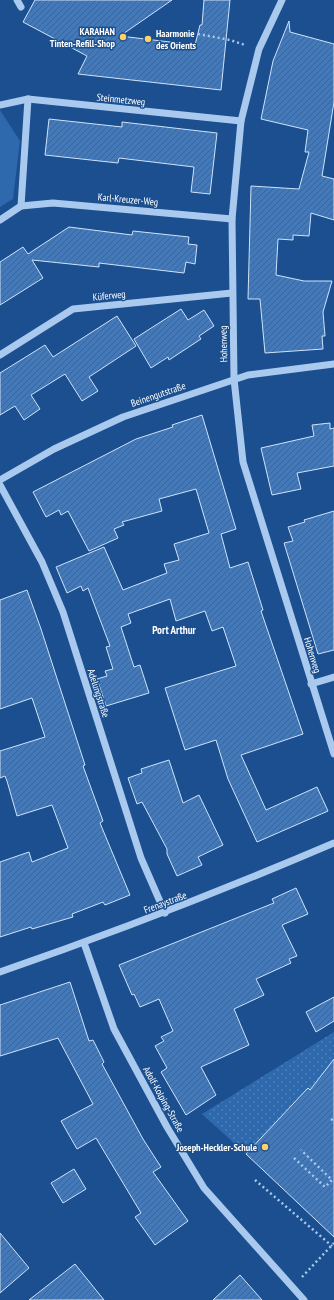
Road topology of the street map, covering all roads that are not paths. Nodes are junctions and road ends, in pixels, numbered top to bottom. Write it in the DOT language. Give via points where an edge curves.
graph roads {
  1 [pos="17,0"];
  2 [pos="282,0"];
  3 [pos="21,7"];
  4 [pos="28,100"];
  5 [pos="0,105"];
  6 [pos="241,121"];
  7 [pos="22,206"];
  8 [pos="232,219"];
  9 [pos="0,220"];
  10 [pos="232,293"];
  11 [pos="0,355"];
  12 [pos="334,364"];
  13 [pos="234,379"];
  14 [pos="0,480"];
  15 [pos="0,485"];
  16 [pos="334,677"];
  17 [pos="311,684"];
  18 [pos="334,754"];
  19 [pos="334,843"];
  20 [pos="165,913"];
  21 [pos="84,943"];
  22 [pos="0,972"];
  23 [pos="304,1300"];
  1 -- 3 [label="street"];
  2 -- 6 [label="street, Hohenweg" via="259,49"];
  4 -- 5 [label="street, Steinmetzweg"];
  4 -- 6 [label="street, Steinmetzweg"];
  4 -- 7 [label="street"];
  6 -- 8 [label="street, Hohenweg"];
  7 -- 8 [label="street, Karl-Kreuzer-Weg" via="53,203"];
  7 -- 9 [label="street, Karl-Kreuzer-Weg"];
  8 -- 10 [label="street, Hohenweg"];
  10 -- 11 [label="street, Küferweg" via="73,309"];
  10 -- 13 [label="street, Hohenweg"];
  12 -- 13 [label="street, Beinengutstraße"];
  13 -- 14 [label="street, Beinengutstraße" via="123,417 54,449"];
  13 -- 17 [label="street, Hohenweg" via="243,462"];
  15 -- 20 [label="street, Adelungstraße" via="42,562 63,612 140,858"];
  16 -- 17 [label="street, Hohenweg"];
  17 -- 18 [label="street, Hohenweg"];
  19 -- 20 [label="street, Frenaystraße"];
  20 -- 21 [label="street, Frenaystraße"];
  21 -- 22 [label="street, Frenaystraße"];
  21 -- 23 [label="street, Adolf-Kolping-Straße" via="114,1029 167,1127 204,1188"];
}
